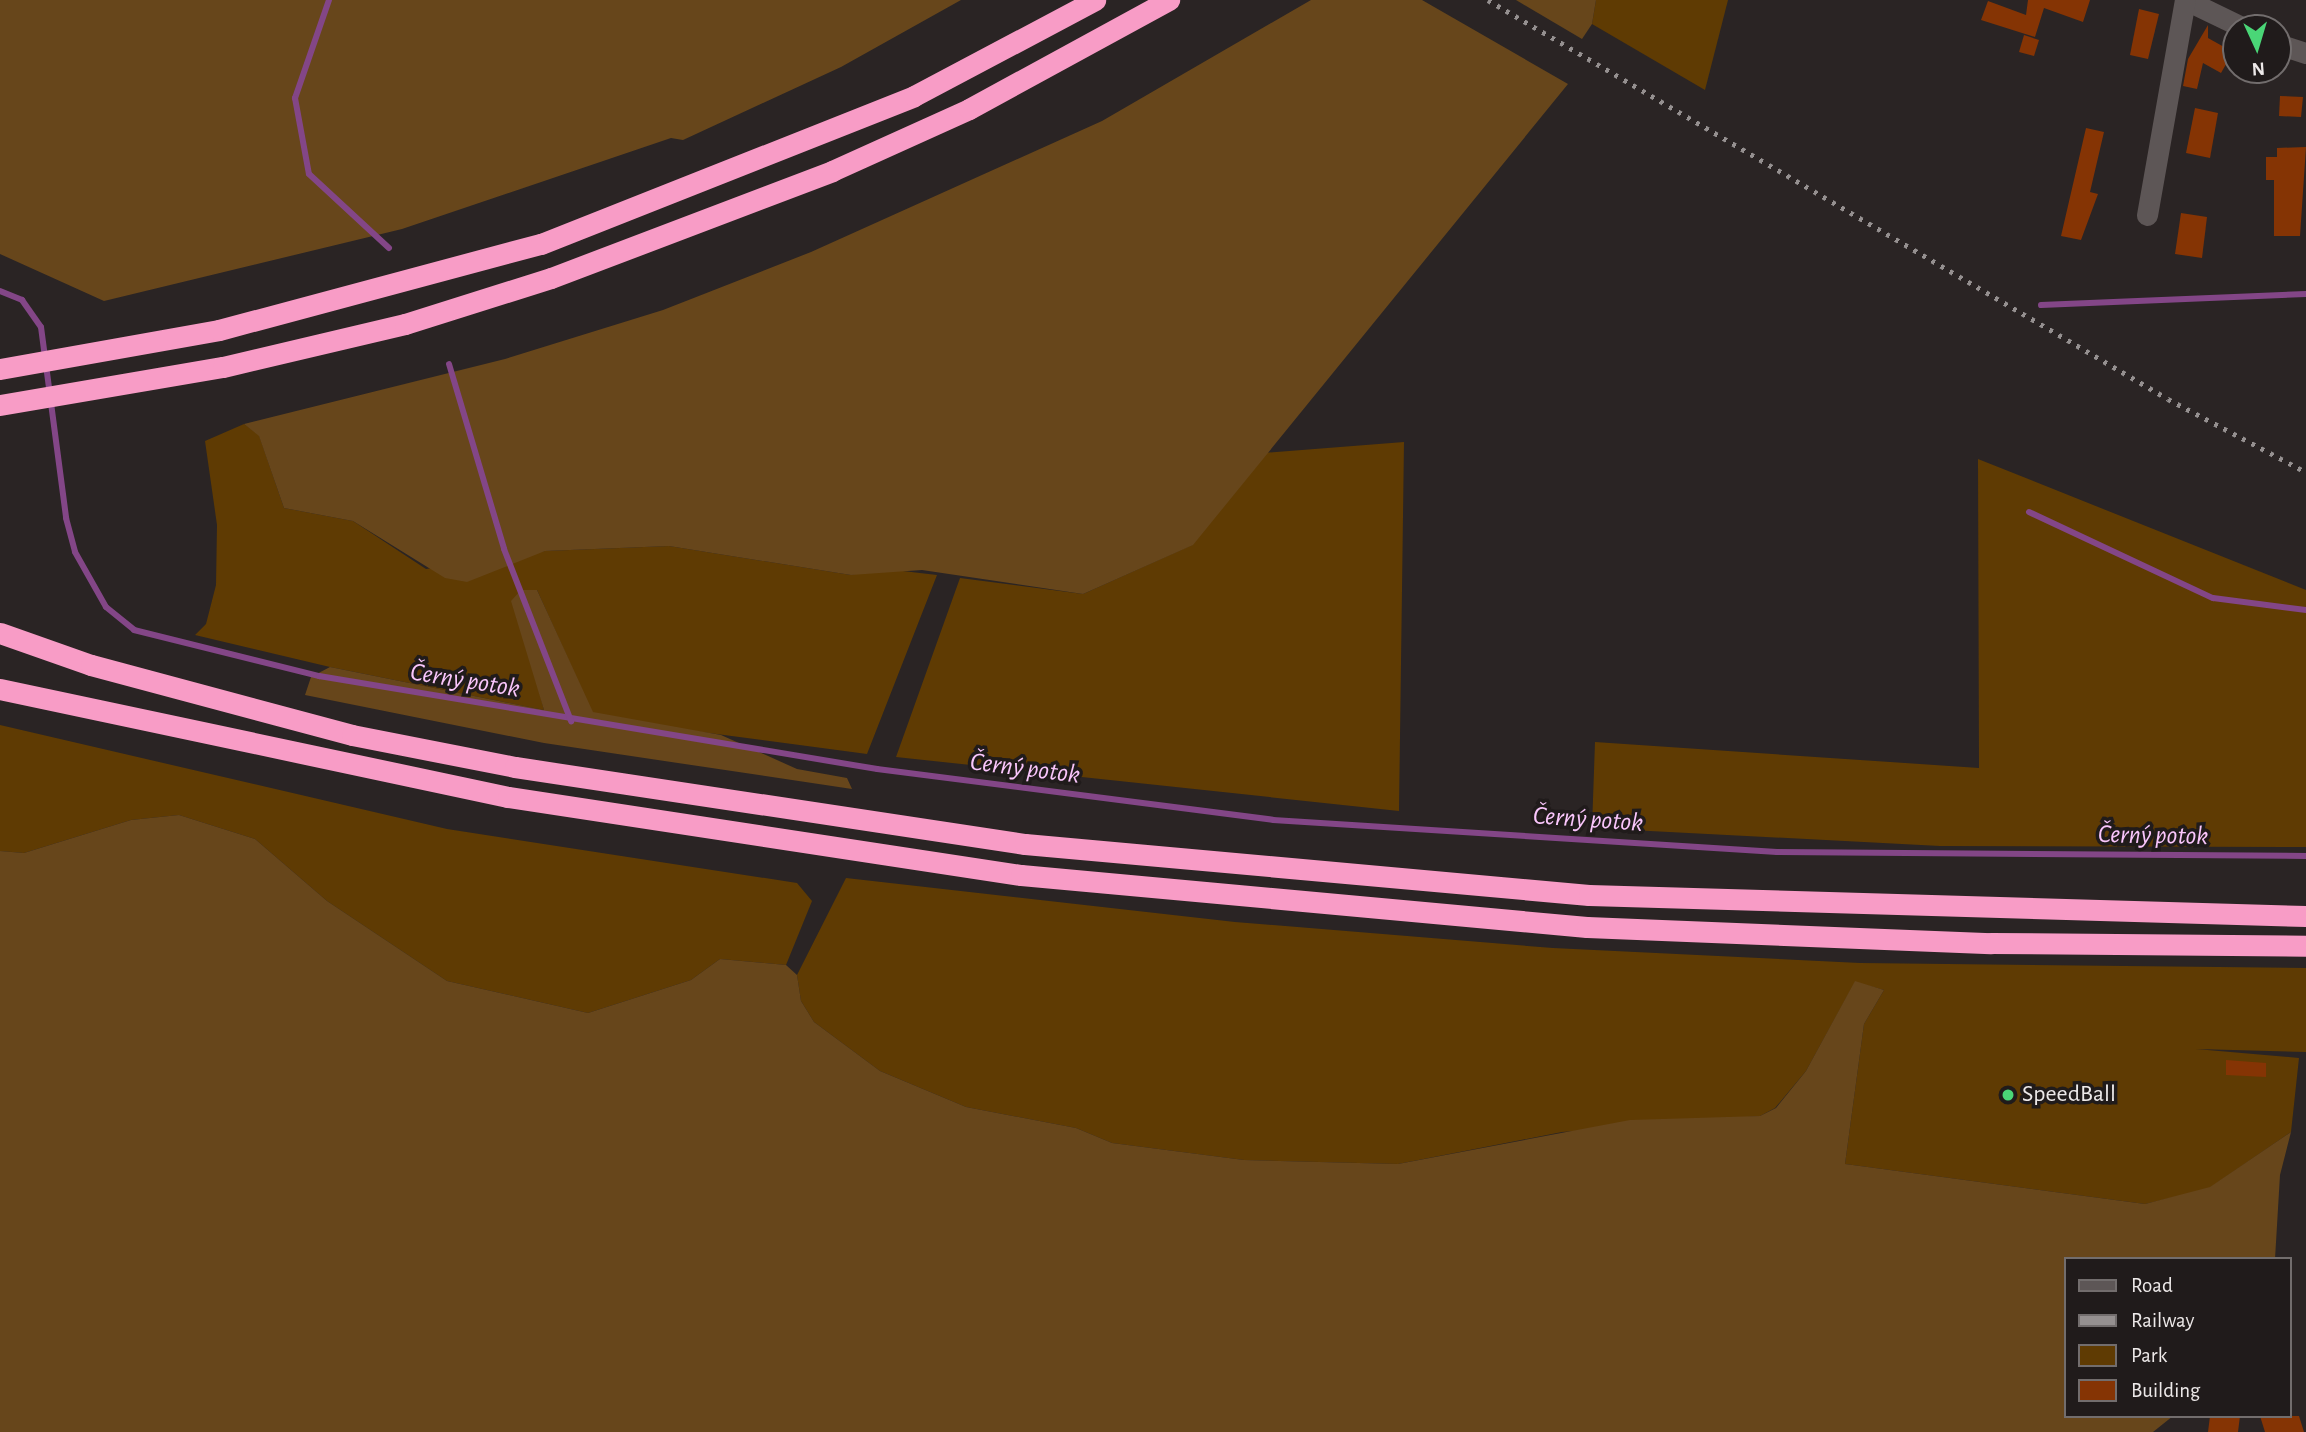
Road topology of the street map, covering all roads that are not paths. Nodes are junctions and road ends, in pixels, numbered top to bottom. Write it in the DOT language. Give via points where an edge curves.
graph roads {
  1 [pos="1095,0"];
  2 [pos="1169,0"];
  3 [pos="2192,2"];
  4 [pos="2222,17"];
  5 [pos="2147,215"];
  6 [pos="7,368"];
  7 [pos="11,404"];
  8 [pos="0,633"];
  9 [pos="0,689"];
  10 [pos="2306,916"];
  11 [pos="2306,946"];
  1 -- 6 [label="highway" via="914,96 541,244 392,289 80,357"];
  2 -- 7 [label="highway" via="969,109 832,171 564,274 405,324 87,393"];
  3 -- 4 [label="street"];
  3 -- 5 [label="street"];
  8 -- 10 [label="highway" via="90,665 352,735 867,823 1213,865 1588,895"];
  9 -- 11 [label="highway" via="373,771 818,848 1210,896 1587,927 1964,942"];
}
